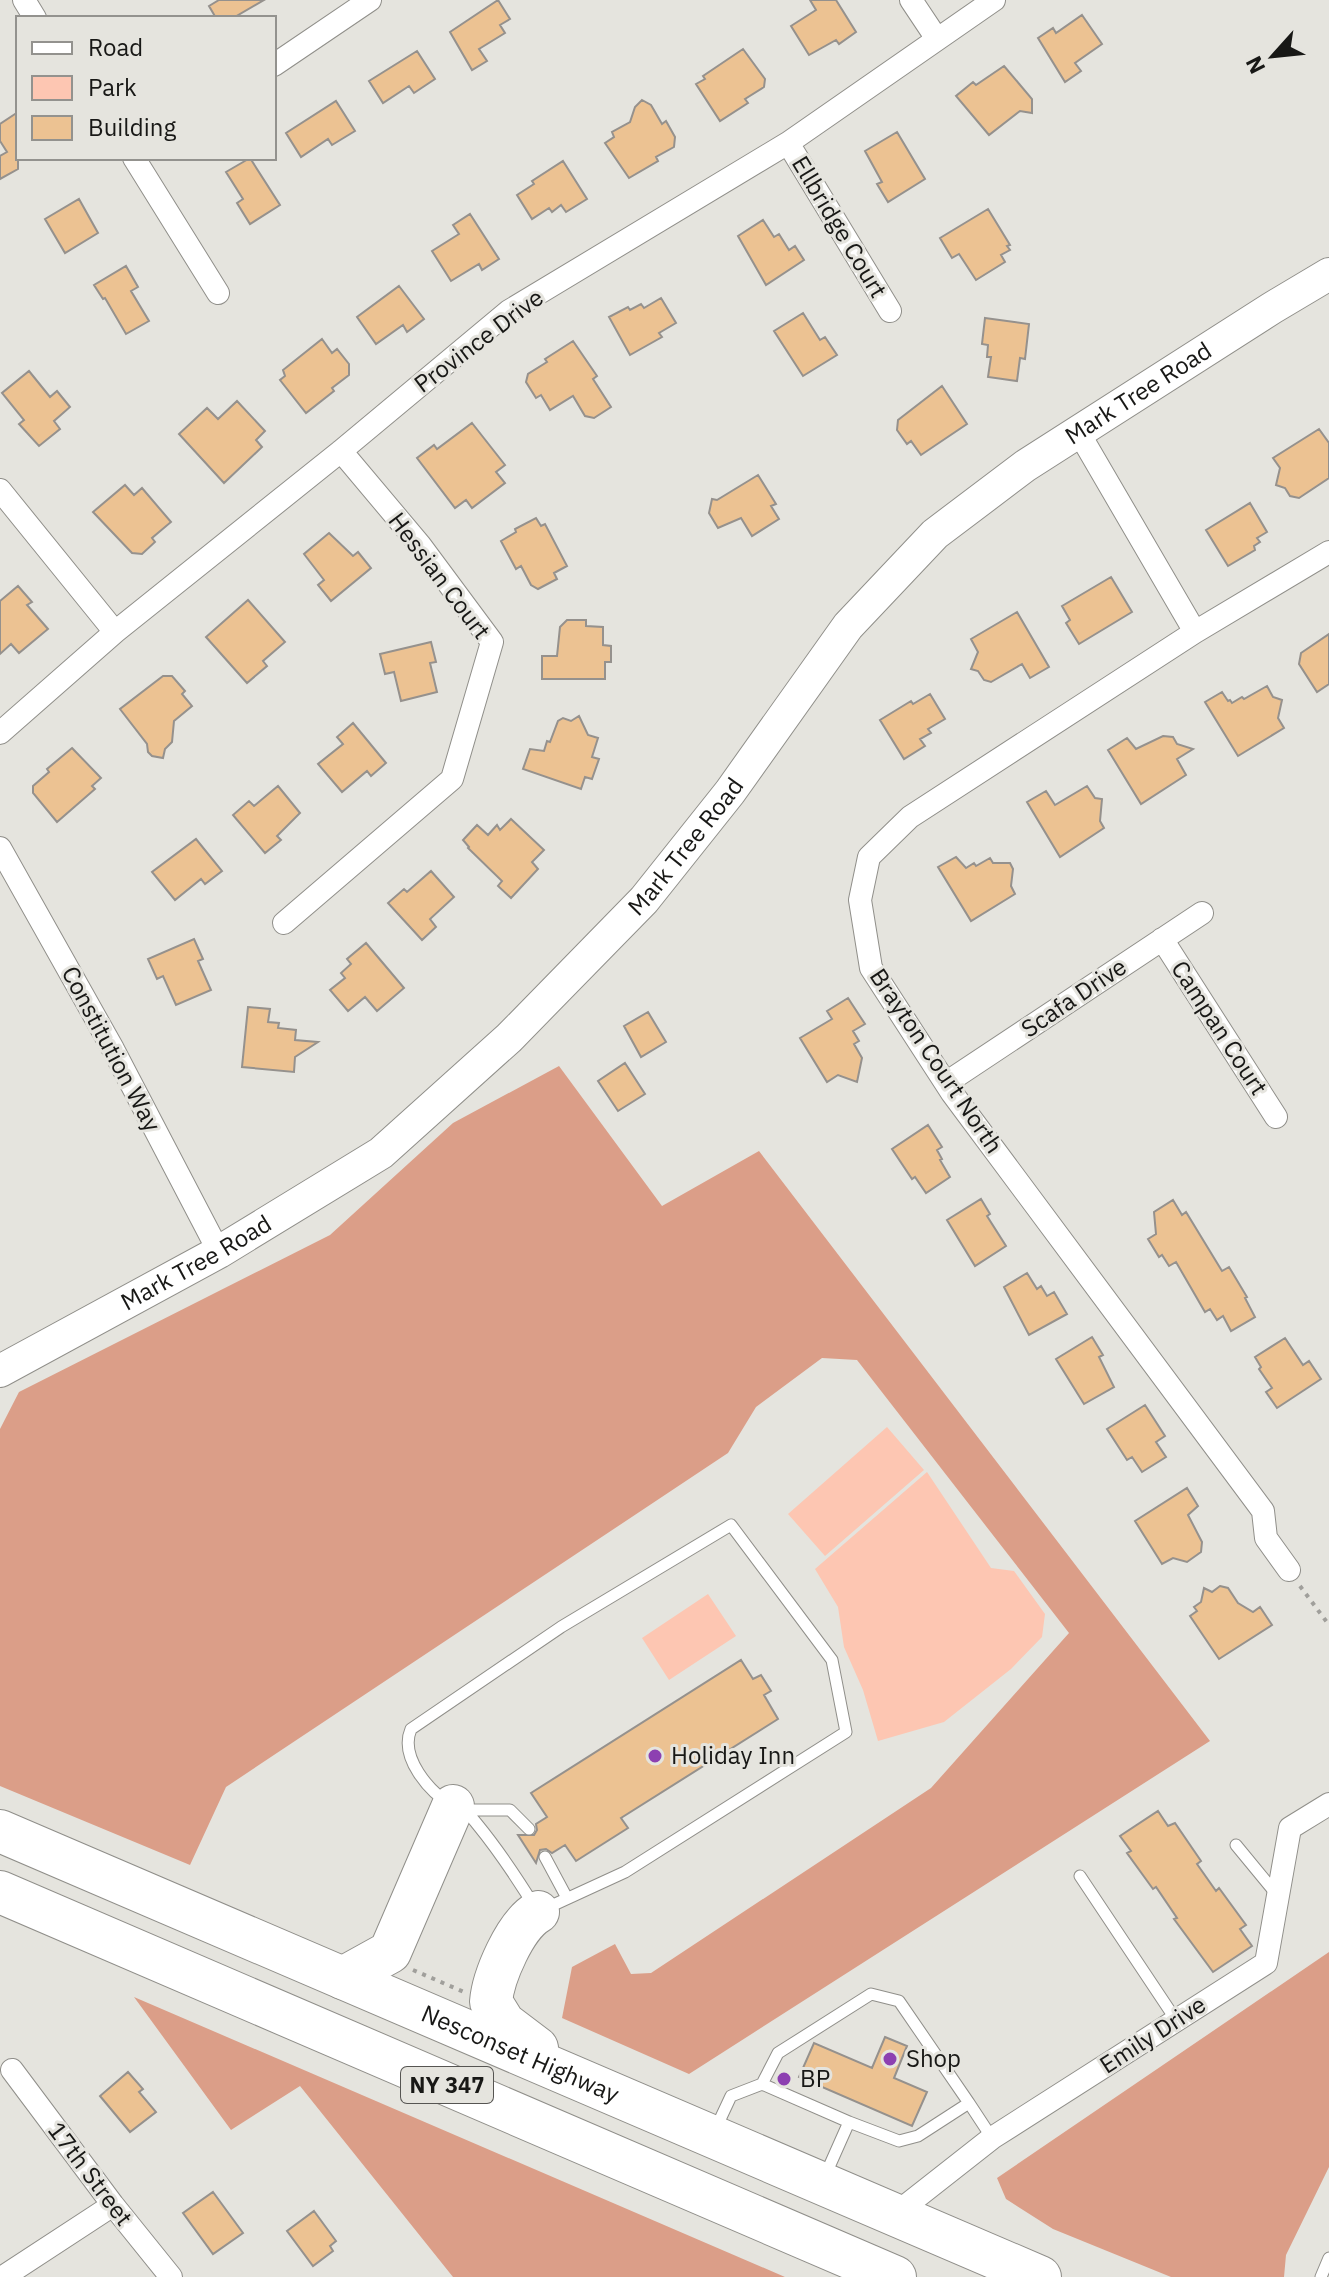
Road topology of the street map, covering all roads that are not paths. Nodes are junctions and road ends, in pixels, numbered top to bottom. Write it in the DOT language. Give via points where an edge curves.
graph roads {
  1 [pos="370,0"];
  2 [pos="911,0"];
  3 [pos="994,0"];
  4 [pos="937,39"];
  5 [pos="276,64"];
  6 [pos="788,143"];
  7 [pos="135,160"];
  8 [pos="1329,274"];
  9 [pos="218,293"];
  10 [pos="890,311"];
  11 [pos="1079,433"];
  12 [pos="341,451"];
  13 [pos="0,490"];
  14 [pos="1329,552"];
  15 [pos="115,632"];
  16 [pos="1195,632"];
  17 [pos="0,733"];
  18 [pos="0,848"];
  19 [pos="1202,913"];
  20 [pos="284,923"];
  21 [pos="1162,939"];
  22 [pos="946,1083"];
  23 [pos="1276,1117"];
  24 [pos="219,1252"];
  25 [pos="0,1371"];
  26 [pos="1289,1570"];
  27 [pos="1329,1804"];
  28 [pos="460,1808"];
  29 [pos="529,1829"];
  30 [pos="0,1831"];
  31 [pos="1236,1845"];
  32 [pos="545,1857"];
  33 [pos="1080,1876"];
  34 [pos="0,1892"];
  35 [pos="1278,1897"];
  36 [pos="552,1905"];
  37 [pos="343,1978"];
  38 [pos="1176,2020"];
  39 [pos="12,2070"];
  40 [pos="584,2081"];
  41 [pos="762,2084"];
  42 [pos="969,2103"];
  43 [pos="849,2122"];
  44 [pos="713,2137"];
  45 [pos="992,2138"];
  46 [pos="821,2184"];
  47 [pos="113,2205"];
  48 [pos="894,2215"];
  49 [pos="1329,2258"];
  50 [pos="3,2277"];
  51 [pos="171,2277"];
  52 [pos="895,2277"];
  53 [pos="1040,2277"];
  54 [pos="1321,2277"];
  1 -- 5 [label="street"];
  2 -- 4 [label="street"];
  3 -- 4 [label="street, Province Drive"];
  4 -- 6 [label="street, Province Drive"];
  6 -- 10 [label="street, Ellbridge Court"];
  6 -- 12 [label="street, Province Drive" via="509,311"];
  7 -- 9 [label="street"];
  8 -- 11 [label="main road, Mark Tree Road"];
  11 -- 16 [label="street"];
  11 -- 24 [label="main road, Mark Tree Road" via="935,534 848,626 730,792 644,900 509,1038 381,1153"];
  12 -- 15 [label="street, Province Drive"];
  12 -- 20 [label="street, Hessian Court" via="492,642 452,779"];
  13 -- 15 [label="street"];
  14 -- 16 [label="street, Brayton Court North"];
  15 -- 17 [label="street, Province Drive"];
  16 -- 22 [label="street, Brayton Court North" via="910,817 869,857 860,900 871,968"];
  18 -- 24 [label="street, Constitution Way"];
  19 -- 21 [label="street, Scafa Drive"];
  21 -- 22 [label="street, Scafa Drive"];
  21 -- 23 [label="street, Campan Court"];
  22 -- 26 [label="street, Brayton Court North" via="1263,1511 1266,1538"];
  24 -- 25 [label="main road, Mark Tree Road"];
  27 -- 35 [label="street, Emily Drive" via="1290,1828"];
  28 -- 29 [label="lane" via="510,1810"];
  28 -- 36 [label="lane"];
  28 -- 36 [label="lane" via="416,1769 407,1752 411,1729 561,1627 731,1525 832,1660 846,1732 625,1872"];
  28 -- 37 [label="highway" via="390,1952"];
  30 -- 37 [label="highway, Nesconset Highway / NY 347"];
  31 -- 35 [label="lane"];
  32 -- 36 [label="lane"];
  33 -- 38 [label="lane"];
  34 -- 52 [label="highway, NY 347"];
  35 -- 38 [label="street, Emily Drive" via="1266,1963"];
  36 -- 40 [label="highway" via="527,1919 516,1935 491,2002 504,2023"];
  37 -- 40 [label="highway, Nesconset Highway / NY 347"];
  38 -- 45 [label="street, Emily Drive"];
  39 -- 47 [label="street, 17th Street"];
  40 -- 44 [label="highway, Nesconset Highway / NY 347"];
  41 -- 42 [label="lane" via="778,2053 871,1994 899,2001"];
  41 -- 43 [label="lane"];
  41 -- 44 [label="lane" via="731,2096"];
  42 -- 43 [label="lane" via="918,2136 899,2141"];
  42 -- 45 [label="lane"];
  43 -- 46 [label="lane"];
  44 -- 46 [label="highway, Nesconset Highway / NY 347"];
  45 -- 48 [label="street, Emily Drive"];
  46 -- 48 [label="highway, Nesconset Highway / NY 347"];
  47 -- 50 [label="street"];
  47 -- 51 [label="street, 17th Street"];
  48 -- 53 [label="highway, Nesconset Highway / NY 347"];
  49 -- 54 [label="lane"];
}
